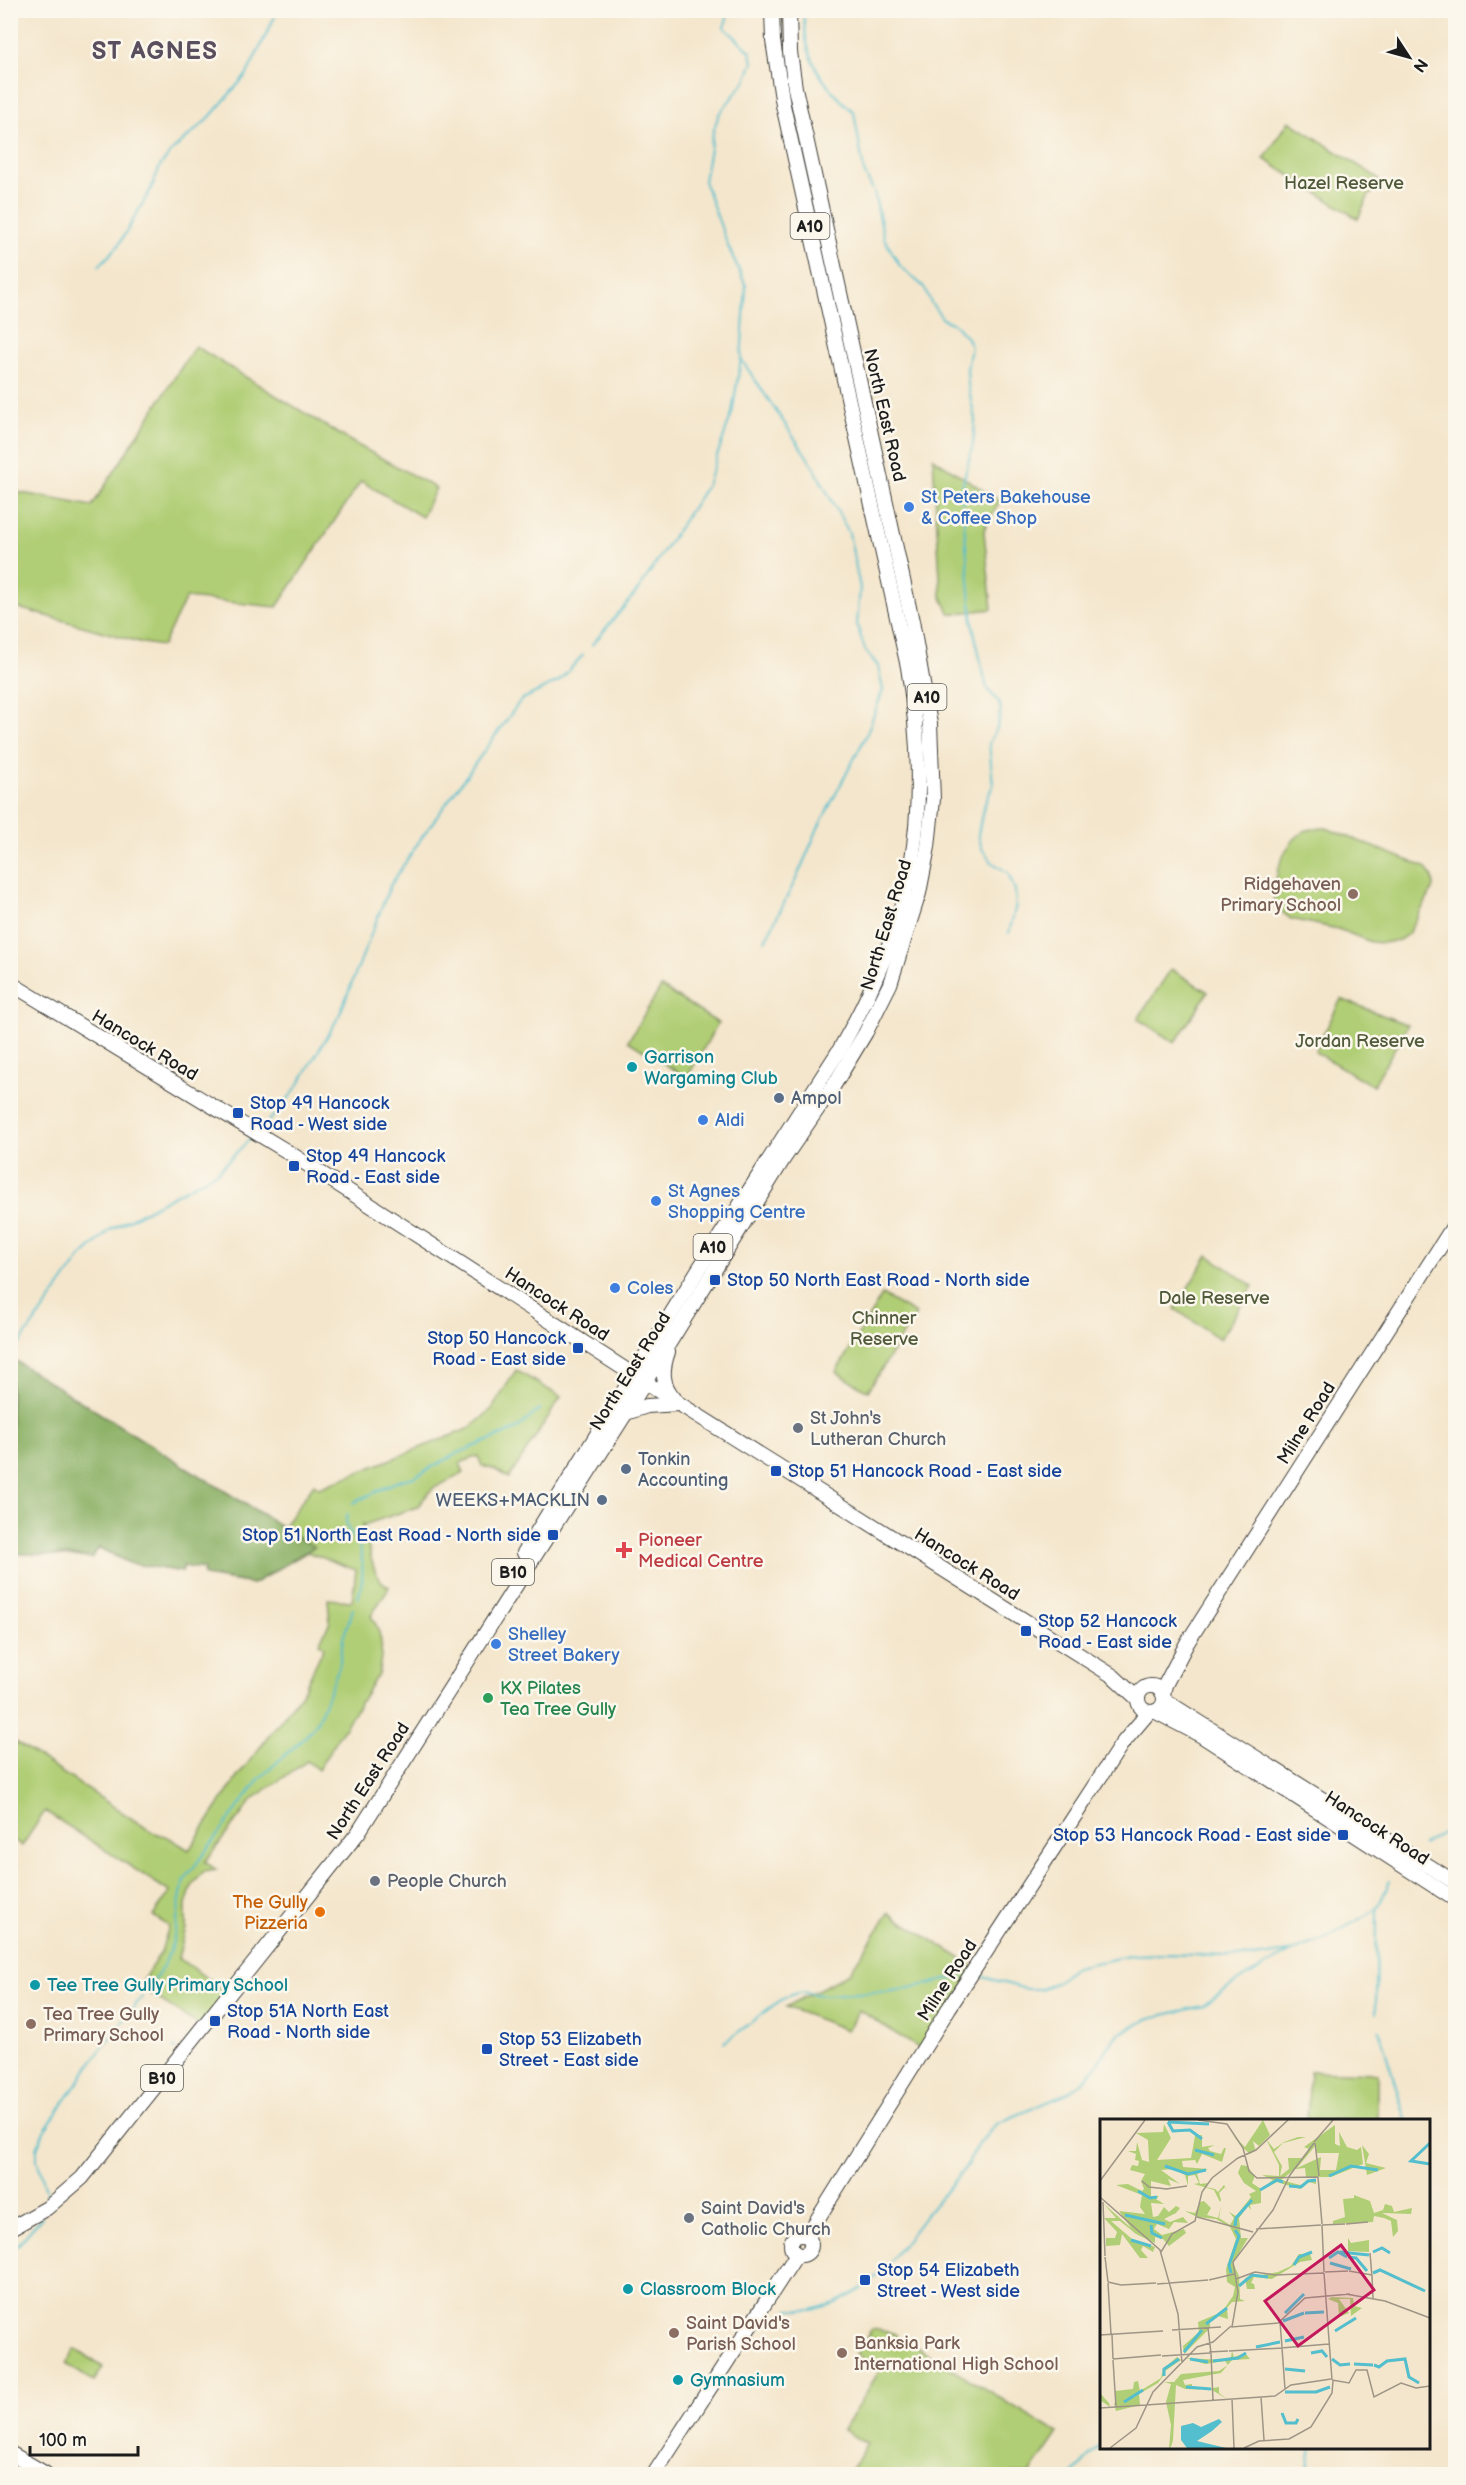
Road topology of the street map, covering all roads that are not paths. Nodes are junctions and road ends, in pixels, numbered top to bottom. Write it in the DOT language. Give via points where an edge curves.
graph roads {
  1 [pos="772,10"];
  2 [pos="789,10"];
  3 [pos="783,105"];
  4 [pos="802,119"];
  5 [pos="793,148"];
  6 [pos="10,983"];
  7 [pos="760,1196"];
  8 [pos="730,1219"];
  9 [pos="1455,1222"];
  10 [pos="671,1340"];
  11 [pos="650,1352"];
  12 [pos="605,1356"];
  13 [pos="640,1379"];
  14 [pos="679,1404"];
  15 [pos="626,1413"];
  16 [pos="1151,1700"];
  17 [pos="1455,1883"];
  18 [pos="1455,1900"];
  19 [pos="296,1908"];
  20 [pos="10,2229"];
  21 [pos="10,2453"];
  22 [pos="46,2475"];
  23 [pos="654,2475"];
  1 -- 3 [label="main road, North East Road / A10"];
  2 -- 4 [label="main road, North East Road / A10" via="790,52"];
  3 -- 4 [label="main road"];
  3 -- 5 [label="main road, North East Road / A10"];
  4 -- 5 [label="main road" via="796,126"];
  4 -- 7 [label="main road, North East Road / A10" via="926,691 933,799 919,891 890,984 867,1032"];
  5 -- 8 [label="main road, North East Road / A10" via="908,667 918,743 919,791 909,878 893,937 872,990 840,1049"];
  6 -- 12 [label="main road, Hancock Road" via="256,1133"];
  7 -- 8 [label="main road" via="737,1218"];
  7 -- 10 [label="main road, North East Road / A10"];
  8 -- 11 [label="main road, North East Road / A10"];
  9 -- 16 [label="main road, Milne Road"];
  10 -- 13 [label="main road, North East Road / A10"];
  10 -- 14 [label="main road" via="663,1375 667,1391"];
  11 -- 12 [label="main road" via="629,1359"];
  11 -- 13 [label="main road, North East Road / A10"];
  12 -- 13 [label="main road, Hancock Road"];
  13 -- 14 [label="main road, Hancock Road"];
  13 -- 15 [label="main road, North East Road / B10"];
  13 -- 19 [label="main road, North East Road / B10" via="351,1829"];
  14 -- 15 [label="main road" via="647,1406"];
  14 -- 16 [label="main road, Hancock Road"];
  15 -- 19 [label="main road, North East Road / B10" via="358,1833"];
  16 -- 17 [label="main road, Hancock Road"];
  16 -- 18 [label="main road, Hancock Road"];
  16 -- 23 [label="main road, Milne Road" via="807,2236 811,2248 807,2253 797,2254"];
  19 -- 20 [label="main road, North East Road / B10" via="82,2178 47,2208"];
  21 -- 22 [label="main road"];
}
